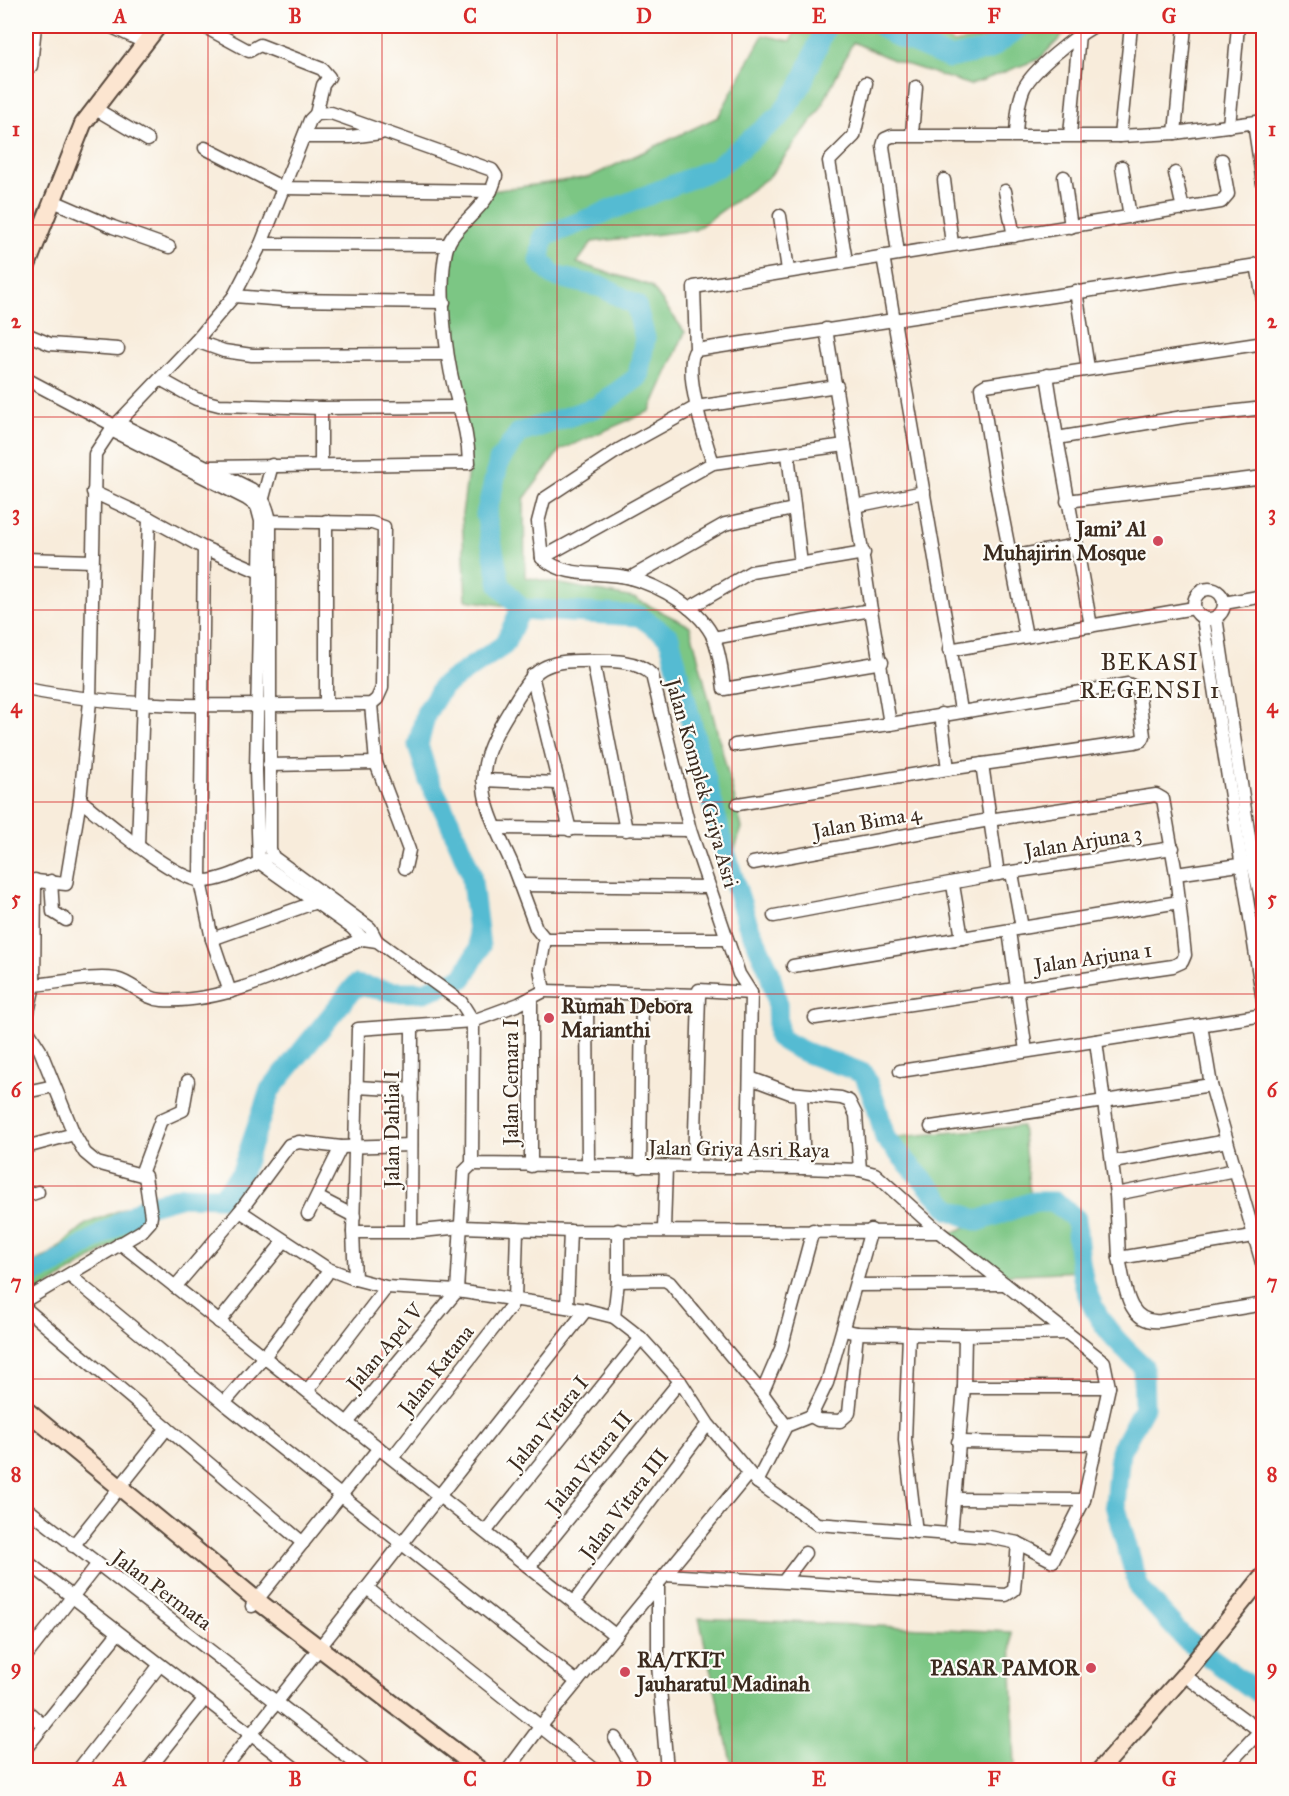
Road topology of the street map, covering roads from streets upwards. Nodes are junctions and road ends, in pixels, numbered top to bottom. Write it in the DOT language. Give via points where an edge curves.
graph roads {
  1 [pos="35,26"];
  2 [pos="110,26"];
  3 [pos="158,26"];
  4 [pos="203,26"];
  5 [pos="1094,26"];
  6 [pos="1131,26"];
  7 [pos="1185,26"];
  8 [pos="1238,26"];
  9 [pos="1079,34"];
  10 [pos="144,42"];
  11 [pos="31,66"];
  12 [pos="866,83"];
  13 [pos="916,87"];
  14 [pos="94,108"];
  15 [pos="316,114"];
  16 [pos="1259,122"];
  17 [pos="1228,126"];
  18 [pos="386,132"];
  19 [pos="1175,133"];
  20 [pos="912,134"];
  21 [pos="1016,134"];
  22 [pos="1070,135"];
  23 [pos="1120,136"];
  24 [pos="305,137"];
  25 [pos="148,140"];
  26 [pos="205,148"];
  27 [pos="1222,160"];
  28 [pos="1122,167"];
  29 [pos="1176,173"];
  30 [pos="1064,177"];
  31 [pos="944,180"];
  32 [pos="283,188"];
  33 [pos="491,191"];
  34 [pos="1005,191"];
  35 [pos="1263,191"];
  36 [pos="51,200"];
  37 [pos="1183,209"];
  38 [pos="780,216"];
  39 [pos="1130,217"];
  40 [pos="1071,227"];
  41 [pos="1014,236"];
  42 [pos="261,244"];
  43 [pos="952,244"];
  44 [pos="448,245"];
  45 [pos="169,247"];
  46 [pos="898,253"];
  47 [pos="884,256"];
  48 [pos="846,261"];
  49 [pos="1260,264"];
  50 [pos="26,268"];
  51 [pos="788,270"];
  52 [pos="1076,291"];
  53 [pos="234,296"];
  54 [pos="444,302"];
  55 [pos="1263,306"];
  56 [pos="895,319"];
  57 [pos="826,329"];
  58 [pos="26,334"];
  59 [pos="196,341"];
  60 [pos="1263,343"];
  61 [pos="118,349"];
  62 [pos="696,350"];
  63 [pos="447,354"];
  64 [pos="1088,368"];
  65 [pos="1047,375"];
  66 [pos="26,379"];
  67 [pos="160,379"];
  68 [pos="837,386"];
  69 [pos="460,407"];
  70 [pos="696,407"];
  71 [pos="321,408"];
  72 [pos="1263,408"];
  73 [pos="115,426"];
  74 [pos="1057,438"];
  75 [pos="845,445"];
  76 [pos="788,454"];
  77 [pos="713,463"];
  78 [pos="321,464"];
  79 [pos="272,465"];
  80 [pos="209,467"];
  81 [pos="1263,477"];
  82 [pos="93,492"];
  83 [pos="924,492"];
  84 [pos="263,498"];
  85 [pos="1067,501"];
  86 [pos="855,506"];
  87 [pos="793,509"];
  88 [pos="149,518"];
  89 [pos="266,521"];
  90 [pos="327,521"];
  91 [pos="1077,545"];
  92 [pos="204,548"];
  93 [pos="864,553"];
  94 [pos="1010,557"];
  95 [pos="542,558"];
  96 [pos="26,559"];
  97 [pos="92,561"];
  98 [pos="801,564"];
  99 [pos="260,572"];
  100 [pos="630,578"];
  101 [pos="1263,596"];
  102 [pos="1224,603"];
  103 [pos="689,608"];
  104 [pos="1194,608"];
  105 [pos="871,610"];
  106 [pos="1216,617"];
  107 [pos="1203,618"];
  108 [pos="1091,626"];
  109 [pos="1026,636"];
  110 [pos="713,638"];
  111 [pos="949,650"];
  112 [pos="593,661"];
  113 [pos="882,662"];
  114 [pos="532,675"];
  115 [pos="26,689"];
  116 [pos="90,701"];
  117 [pos="144,704"];
  118 [pos="202,704"];
  119 [pos="264,704"];
  120 [pos="326,704"];
  121 [pos="371,704"];
  122 [pos="961,710"];
  123 [pos="941,714"];
  124 [pos="890,724"];
  125 [pos="735,745"];
  126 [pos="376,763"];
  127 [pos="982,764"];
  128 [pos="269,765"];
  129 [pos="948,768"];
  130 [pos="483,780"];
  131 [pos="557,783"];
  132 [pos="80,800"];
  133 [pos="738,804"];
  134 [pos="989,820"];
  135 [pos="496,828"];
  136 [pos="570,830"];
  137 [pos="626,830"];
  138 [pos="690,830"];
  139 [pos="138,846"];
  140 [pos="1173,848"];
  141 [pos="273,857"];
  142 [pos="259,862"];
  143 [pos="753,863"];
  144 [pos="1253,863"];
  145 [pos="1240,865"];
  146 [pos="405,868"];
  147 [pos="1012,873"];
  148 [pos="998,874"];
  149 [pos="1176,874"];
  150 [pos="30,880"];
  151 [pos="51,881"];
  152 [pos="200,881"];
  153 [pos="520,885"];
  154 [pos="953,885"];
  155 [pos="709,887"];
  156 [pos="316,902"];
  157 [pos="1179,902"];
  158 [pos="1263,912"];
  159 [pos="774,916"];
  160 [pos="66,920"];
  161 [pos="370,928"];
  162 [pos="1016,930"];
  163 [pos="962,938"];
  164 [pos="213,939"];
  165 [pos="363,939"];
  166 [pos="545,939"];
  167 [pos="727,939"];
  168 [pos="377,942"];
  169 [pos="793,966"];
  170 [pos="1173,966"];
  171 [pos="34,985"];
  172 [pos="1018,988"];
  173 [pos="544,991"];
  174 [pos="230,992"];
  175 [pos="587,993"];
  176 [pos="751,993"];
  177 [pos="642,994"];
  178 [pos="699,995"];
  179 [pos="531,998"];
  180 [pos="1263,1007"];
  181 [pos="1263,1015"];
  182 [pos="815,1018"];
  183 [pos="26,1021"];
  184 [pos="473,1021"];
  185 [pos="1201,1025"];
  186 [pos="412,1026"];
  187 [pos="26,1028"];
  188 [pos="1096,1041"];
  189 [pos="1026,1051"];
  190 [pos="900,1071"];
  191 [pos="750,1078"];
  192 [pos="188,1081"];
  193 [pos="1211,1084"];
  194 [pos="54,1086"];
  195 [pos="356,1087"];
  196 [pos="412,1090"];
  197 [pos="26,1092"];
  198 [pos="801,1095"];
  199 [pos="1104,1102"];
  200 [pos="931,1127"];
  201 [pos="74,1134"];
  202 [pos="1227,1141"];
  203 [pos="411,1145"];
  204 [pos="26,1147"];
  205 [pos="341,1147"];
  206 [pos="355,1147"];
  207 [pos="1113,1162"];
  208 [pos="472,1164"];
  209 [pos="531,1166"];
  210 [pos="588,1166"];
  211 [pos="640,1167"];
  212 [pos="666,1167"];
  213 [pos="694,1167"];
  214 [pos="748,1168"];
  215 [pos="804,1168"];
  216 [pos="860,1170"];
  217 [pos="1235,1170"];
  218 [pos="141,1174"];
  219 [pos="1116,1194"];
  220 [pos="317,1197"];
  221 [pos="240,1210"];
  222 [pos="308,1214"];
  223 [pos="354,1216"];
  224 [pos="462,1227"];
  225 [pos="517,1228"];
  226 [pos="664,1229"];
  227 [pos="618,1230"];
  228 [pos="813,1230"];
  229 [pos="871,1230"];
  230 [pos="570,1231"];
  231 [pos="353,1232"];
  232 [pos="411,1232"];
  233 [pos="939,1232"];
  234 [pos="1253,1236"];
  235 [pos="120,1243"];
  236 [pos="281,1245"];
  237 [pos="1119,1258"];
  238 [pos="1263,1270"];
  239 [pos="69,1275"];
  240 [pos="326,1275"];
  241 [pos="355,1279"];
  242 [pos="618,1281"];
  243 [pos="1005,1284"];
  244 [pos="856,1285"];
  245 [pos="175,1287"];
  246 [pos="383,1292"];
  247 [pos="455,1294"];
  248 [pos="26,1300"];
  249 [pos="513,1304"];
  250 [pos="1263,1304"];
  251 [pos="567,1307"];
  252 [pos="26,1309"];
  253 [pos="586,1310"];
  254 [pos="614,1317"];
  255 [pos="219,1322"];
  256 [pos="843,1330"];
  257 [pos="857,1333"];
  258 [pos="1066,1333"];
  259 [pos="909,1334"];
  260 [pos="965,1335"];
  261 [pos="641,1338"];
  262 [pos="264,1357"];
  263 [pos="680,1381"];
  264 [pos="964,1387"];
  265 [pos="1109,1387"];
  266 [pos="307,1391"];
  267 [pos="762,1393"];
  268 [pos="224,1403"];
  269 [pos="26,1410"];
  270 [pos="811,1416"];
  271 [pos="26,1420"];
  272 [pos="347,1423"];
  273 [pos="786,1426"];
  274 [pos="167,1428"];
  275 [pos="704,1429"];
  276 [pos="958,1442"];
  277 [pos="1095,1444"];
  278 [pos="379,1448"];
  279 [pos="392,1458"];
  280 [pos="744,1479"];
  281 [pos="757,1482"];
  282 [pos="118,1491"];
  283 [pos="341,1496"];
  284 [pos="441,1497"];
  285 [pos="955,1498"];
  286 [pos="1084,1500"];
  287 [pos="26,1508"];
  288 [pos="485,1532"];
  289 [pos="916,1532"];
  290 [pos="951,1535"];
  291 [pos="303,1543"];
  292 [pos="1018,1543"];
  293 [pos="402,1544"];
  294 [pos="73,1546"];
  295 [pos="805,1553"];
  296 [pos="26,1561"];
  297 [pos="97,1565"];
  298 [pos="529,1567"];
  299 [pos="1263,1575"];
  300 [pos="662,1579"];
  301 [pos="784,1581"];
  302 [pos="367,1588"];
  303 [pos="72,1597"];
  304 [pos="574,1602"];
  305 [pos="254,1603"];
  306 [pos="118,1634"];
  307 [pos="616,1636"];
  308 [pos="30,1640"];
  309 [pos="317,1651"];
  310 [pos="26,1656"];
  311 [pos="159,1666"];
  312 [pos="1184,1676"];
  313 [pos="577,1682"];
  314 [pos="203,1701"];
  315 [pos="277,1702"];
  316 [pos="26,1710"];
  317 [pos="405,1719"];
  318 [pos="44,1726"];
  319 [pos="540,1727"];
  320 [pos="1262,1731"];
  321 [pos="251,1735"];
  322 [pos="615,1738"];
  323 [pos="26,1748"];
  324 [pos="1239,1753"];
  325 [pos="78,1770"];
  326 [pos="147,1770"];
  327 [pos="224,1770"];
  328 [pos="297,1770"];
  329 [pos="364,1770"];
  330 [pos="466,1770"];
  331 [pos="480,1770"];
  332 [pos="508,1770"];
  333 [pos="595,1770"];
  334 [pos="634,1770"];
  335 [pos="667,1770"];
  336 [pos="1100,1770"];
  337 [pos="1223,1770"];
  338 [pos="1239,1770"];
  1 -- 11 [label="street"];
  2 -- 10 [label="street"];
  3 -- 10 [label="street"];
  4 -- 15 [label="street" via="249,51 260,45 322,69 329,77 323,85"];
  5 -- 9 [label="street"];
  6 -- 23 [label="street"];
  7 -- 19 [label="street"];
  8 -- 17 [label="street"];
  9 -- 21 [label="street" via="1025,87"];
  9 -- 22 [label="street"];
  10 -- 14 [label="street"];
  12 -- 48 [label="street" via="854,136 829,161"];
  13 -- 20 [label="street"];
  14 -- 25 [label="street"];
  14 -- 36 [label="street" via="77,136"];
  15 -- 18 [label="street" via="331,113"];
  15 -- 24 [label="street"];
  16 -- 17 [label="street"];
  16 -- 35 [label="street"];
  17 -- 19 [label="street"];
  18 -- 24 [label="street"];
  18 -- 33 [label="street" via="488,167 496,176"];
  19 -- 23 [label="street"];
  20 -- 21 [label="street"];
  20 -- 46 [label="street" via="888,137 884,143"];
  21 -- 22 [label="street"];
  22 -- 23 [label="street"];
  24 -- 32 [label="street"];
  26 -- 32 [label="street"];
  27 -- 37 [label="street" via="1226,200"];
  28 -- 39 [label="street"];
  29 -- 37 [label="street"];
  30 -- 40 [label="street"];
  31 -- 43 [label="street"];
  32 -- 33 [label="street"];
  32 -- 42 [label="street"];
  33 -- 44 [label="street"];
  34 -- 41 [label="street"];
  36 -- 45 [label="street"];
  36 -- 50 [label="street"];
  37 -- 39 [label="street"];
  38 -- 51 [label="street"];
  39 -- 40 [label="street"];
  40 -- 41 [label="street"];
  41 -- 43 [label="street"];
  42 -- 44 [label="street"];
  42 -- 53 [label="street"];
  43 -- 46 [label="street"];
  44 -- 54 [label="street"];
  46 -- 47 [label="street"];
  47 -- 48 [label="street"];
  47 -- 56 [label="street"];
  48 -- 51 [label="street"];
  49 -- 52 [label="street"];
  49 -- 55 [label="street"];
  51 -- 62 [label="street" via="694,287"];
  52 -- 56 [label="street"];
  52 -- 64 [label="street"];
  53 -- 54 [label="street"];
  53 -- 59 [label="street"];
  54 -- 63 [label="street"];
  56 -- 57 [label="street"];
  56 -- 83 [label="street"];
  57 -- 62 [label="street"];
  57 -- 68 [label="street"];
  58 -- 61 [label="street" via="50,344"];
  59 -- 63 [label="street" via="252,355"];
  59 -- 67 [label="street"];
  60 -- 64 [label="street"];
  62 -- 70 [label="street" via="692,358"];
  63 -- 69 [label="street"];
  64 -- 65 [label="street"];
  65 -- 74 [label="street"];
  65 -- 94 [label="street" via="986,385 981,391"];
  66 -- 73 [label="street"];
  67 -- 71 [label="street" via="211,404"];
  67 -- 73 [label="street"];
  68 -- 70 [label="street"];
  68 -- 75 [label="street"];
  69 -- 71 [label="street"];
  69 -- 78 [label="street" via="468,433 469,463"];
  70 -- 77 [label="street"];
  70 -- 95 [label="street" via="550,493 539,512"];
  71 -- 78 [label="street"];
  72 -- 74 [label="street"];
  73 -- 80 [label="street"];
  73 -- 82 [label="street" via="94,458"];
  73 -- 89 [label="street" via="253,502"];
  74 -- 85 [label="street"];
  75 -- 76 [label="street"];
  75 -- 86 [label="street"];
  76 -- 77 [label="street"];
  76 -- 87 [label="street"];
  77 -- 95 [label="street"];
  78 -- 79 [label="street"];
  79 -- 80 [label="street"];
  79 -- 84 [label="street"];
  80 -- 84 [label="street"];
  81 -- 85 [label="street"];
  82 -- 88 [label="street"];
  82 -- 97 [label="street"];
  83 -- 86 [label="street"];
  83 -- 111 [label="street"];
  84 -- 89 [label="street"];
  85 -- 91 [label="street"];
  86 -- 93 [label="street"];
  87 -- 98 [label="street"];
  87 -- 100 [label="street" via="725,524"];
  88 -- 92 [label="street"];
  88 -- 117 [label="street"];
  89 -- 90 [label="street"];
  89 -- 99 [label="street"];
  89 -- 119 [label="street"];
  90 -- 120 [label="street"];
  90 -- 121 [label="street" via="377,523 384,529 382,688"];
  91 -- 94 [label="street"];
  91 -- 108 [label="street"];
  92 -- 99 [label="street"];
  92 -- 118 [label="street"];
  93 -- 98 [label="street"];
  93 -- 105 [label="street"];
  94 -- 109 [label="street"];
  95 -- 100 [label="street" via="553,567 574,573"];
  96 -- 97 [label="street"];
  97 -- 116 [label="street"];
  98 -- 103 [label="street" via="743,575"];
  99 -- 119 [label="street"];
  100 -- 103 [label="street"];
  101 -- 102 [label="street"];
  102 -- 104 [label="street" via="1217,591 1202,590 1193,601"];
  102 -- 106 [label="street"];
  103 -- 110 [label="street"];
  104 -- 107 [label="street"];
  104 -- 108 [label="street"];
  105 -- 110 [label="street"];
  105 -- 113 [label="street"];
  106 -- 107 [label="street"];
  106 -- 144 [label="street"];
  107 -- 145 [label="street"];
  108 -- 109 [label="street"];
  109 -- 111 [label="street"];
  110 -- 113 [label="street" via="724,689"];
  111 -- 122 [label="street"];
  112 -- 114 [label="street, Jalan Komplek Griya Asri" via="560,661"];
  112 -- 137 [label="street"];
  112 -- 138 [label="street, Jalan Komplek Griya Asri" via="628,663 652,675"];
  113 -- 124 [label="street"];
  114 -- 130 [label="street" via="492,741"];
  114 -- 131 [label="street"];
  115 -- 116 [label="street"];
  116 -- 117 [label="street"];
  116 -- 132 [label="street"];
  117 -- 118 [label="street"];
  117 -- 139 [label="street"];
  118 -- 119 [label="street"];
  118 -- 152 [label="street"];
  119 -- 120 [label="street"];
  119 -- 128 [label="street"];
  119 -- 142 [label="street" via="256,770"];
  120 -- 121 [label="street"];
  121 -- 126 [label="street"];
  122 -- 123 [label="street"];
  122 -- 127 [label="street" via="1128,684 1137,688 1144,736 1141,741"];
  123 -- 124 [label="street"];
  123 -- 129 [label="street"];
  124 -- 125 [label="street"];
  126 -- 128 [label="street"];
  126 -- 146 [label="street" via="409,850"];
  127 -- 129 [label="street"];
  127 -- 134 [label="street"];
  128 -- 141 [label="street"];
  129 -- 133 [label="street"];
  130 -- 131 [label="street"];
  130 -- 135 [label="street"];
  131 -- 136 [label="street"];
  132 -- 139 [label="street"];
  132 -- 151 [label="street" via="66,884"];
  134 -- 140 [label="street, Jalan Bima 4" via="1156,795 1163,800"];
  134 -- 143 [label="street, Jalan Bima 4"];
  134 -- 148 [label="street"];
  135 -- 136 [label="street"];
  135 -- 153 [label="street"];
  136 -- 137 [label="street"];
  137 -- 138 [label="street"];
  138 -- 155 [label="street, Jalan Komplek Griya Asri"];
  139 -- 152 [label="street"];
  140 -- 147 [label="street, Jalan Arjuna 3"];
  140 -- 149 [label="street, Jalan Bima 4"];
  141 -- 142 [label="street"];
  141 -- 161 [label="street"];
  142 -- 152 [label="street" via="215,880"];
  142 -- 156 [label="street"];
  144 -- 145 [label="street"];
  144 -- 158 [label="street"];
  145 -- 149 [label="street"];
  145 -- 180 [label="street"];
  147 -- 148 [label="street, Jalan Arjuna 3"];
  147 -- 162 [label="street"];
  148 -- 154 [label="street, Jalan Arjuna 3"];
  149 -- 157 [label="street, Jalan Bima 4"];
  150 -- 151 [label="street"];
  150 -- 171 [label="street"];
  151 -- 160 [label="street" via="53,912"];
  152 -- 164 [label="street"];
  153 -- 155 [label="street"];
  153 -- 166 [label="street" via="536,928"];
  154 -- 159 [label="street, Jalan Arjuna 3"];
  154 -- 163 [label="street"];
  155 -- 167 [label="street, Jalan Komplek Griya Asri"];
  156 -- 164 [label="street"];
  156 -- 165 [label="street"];
  157 -- 162 [label="street"];
  157 -- 170 [label="street, Jalan Bima 4" via="1185,955 1182,962"];
  161 -- 165 [label="street"];
  161 -- 168 [label="street"];
  162 -- 163 [label="street"];
  162 -- 172 [label="street"];
  163 -- 169 [label="street"];
  164 -- 174 [label="street"];
  165 -- 168 [label="street"];
  165 -- 174 [label="street"];
  166 -- 167 [label="street"];
  166 -- 173 [label="street" via="540,969"];
  167 -- 176 [label="street, Jalan Komplek Griya Asri" via="739,974"];
  168 -- 184 [label="street" via="461,1002"];
  170 -- 172 [label="street, Jalan Arjuna 1"];
  171 -- 174 [label="street" via="116,979 161,1000 194,1000"];
  171 -- 183 [label="street"];
  172 -- 182 [label="street, Jalan Arjuna 1"];
  172 -- 189 [label="street"];
  173 -- 175 [label="street"];
  173 -- 179 [label="street"];
  175 -- 177 [label="street"];
  175 -- 210 [label="street"];
  176 -- 178 [label="street" via="699,990"];
  176 -- 191 [label="street, Jalan Komplek Griya Asri"];
  177 -- 178 [label="street"];
  177 -- 211 [label="street"];
  178 -- 213 [label="street"];
  179 -- 184 [label="street"];
  179 -- 209 [label="street, Jalan Cemara I"];
  181 -- 185 [label="street"];
  184 -- 186 [label="street"];
  184 -- 208 [label="street"];
  185 -- 188 [label="street"];
  185 -- 193 [label="street"];
  186 -- 195 [label="street" via="358,1029"];
  186 -- 196 [label="street, Jalan Dahlia I"];
  187 -- 194 [label="street" via="40,1050"];
  188 -- 189 [label="street"];
  188 -- 199 [label="street"];
  189 -- 190 [label="street"];
  191 -- 198 [label="street"];
  191 -- 214 [label="street, Jalan Komplek Griya Asri"];
  192 -- 218 [label="street" via="183,1110 161,1119"];
  193 -- 199 [label="street"];
  193 -- 202 [label="street"];
  194 -- 197 [label="street"];
  194 -- 201 [label="street"];
  195 -- 196 [label="street"];
  195 -- 206 [label="street"];
  196 -- 203 [label="street, Jalan Dahlia I"];
  198 -- 215 [label="street"];
  198 -- 216 [label="street" via="841,1098 851,1104 856,1115"];
  199 -- 200 [label="street"];
  199 -- 207 [label="street"];
  201 -- 204 [label="street"];
  201 -- 218 [label="street" via="85,1153 97,1163"];
  202 -- 207 [label="street"];
  202 -- 217 [label="street"];
  203 -- 206 [label="street"];
  203 -- 232 [label="street, Jalan Dahlia I"];
  205 -- 206 [label="street"];
  205 -- 220 [label="street"];
  205 -- 221 [label="street" via="299,1142 289,1145"];
  206 -- 223 [label="street"];
  207 -- 219 [label="street"];
  208 -- 209 [label="street, Jalan Griya Asri Raya"];
  208 -- 224 [label="street" via="464,1172"];
  209 -- 210 [label="street, Jalan Griya Asri Raya"];
  210 -- 211 [label="street, Jalan Griya Asri Raya"];
  211 -- 212 [label="street, Jalan Griya Asri Raya"];
  212 -- 213 [label="street, Jalan Griya Asri Raya"];
  212 -- 226 [label="street"];
  213 -- 214 [label="street, Jalan Griya Asri Raya"];
  214 -- 215 [label="street, Jalan Griya Asri Raya"];
  215 -- 216 [label="street, Jalan Griya Asri Raya"];
  216 -- 233 [label="street, Jalan Griya Asri Raya" via="881,1177"];
  217 -- 219 [label="street"];
  217 -- 234 [label="street"];
  218 -- 235 [label="street" via="148,1188 151,1216 146,1228"];
  219 -- 237 [label="street"];
  220 -- 222 [label="street"];
  220 -- 223 [label="street"];
  221 -- 241 [label="street" via="328,1269"];
  221 -- 245 [label="street"];
  223 -- 231 [label="street"];
  224 -- 225 [label="street"];
  224 -- 232 [label="street"];
  224 -- 247 [label="street"];
  225 -- 230 [label="street"];
  225 -- 249 [label="street"];
  226 -- 227 [label="street"];
  226 -- 228 [label="street"];
  227 -- 230 [label="street"];
  227 -- 242 [label="street"];
  228 -- 229 [label="street"];
  228 -- 267 [label="street" via="781,1349"];
  229 -- 233 [label="street"];
  229 -- 244 [label="street"];
  230 -- 251 [label="street"];
  231 -- 232 [label="street"];
  231 -- 241 [label="street"];
  233 -- 243 [label="street, Jalan Griya Asri Raya"];
  234 -- 237 [label="street"];
  234 -- 238 [label="street"];
  235 -- 239 [label="street"];
  235 -- 245 [label="street"];
  236 -- 255 [label="street"];
  237 -- 250 [label="street" via="1129,1301 1144,1320 1161,1321"];
  239 -- 248 [label="street"];
  239 -- 268 [label="street"];
  240 -- 262 [label="street"];
  241 -- 247 [label="street" via="386,1287"];
  242 -- 254 [label="street"];
  242 -- 267 [label="street" via="670,1283"];
  243 -- 244 [label="street"];
  243 -- 258 [label="street, Jalan Griya Asri Raya"];
  244 -- 256 [label="street"];
  245 -- 255 [label="street"];
  246 -- 266 [label="street"];
  247 -- 249 [label="street"];
  247 -- 272 [label="street, Jalan Apel V"];
  249 -- 251 [label="street"];
  249 -- 279 [label="street, Jalan Katana"];
  251 -- 253 [label="street"];
  252 -- 274 [label="street"];
  253 -- 254 [label="street"];
  253 -- 284 [label="street"];
  254 -- 261 [label="street"];
  255 -- 262 [label="street"];
  256 -- 257 [label="street"];
  256 -- 270 [label="street" via="827,1383"];
  257 -- 259 [label="street"];
  257 -- 270 [label="street" via="849,1413 840,1421"];
  258 -- 260 [label="street"];
  258 -- 265 [label="street, Jalan Griya Asri Raya" via="1104,1362"];
  259 -- 260 [label="street"];
  259 -- 289 [label="street" via="905,1440"];
  260 -- 264 [label="street"];
  261 -- 263 [label="street"];
  261 -- 288 [label="street, Jalan Vitara I"];
  262 -- 266 [label="street"];
  262 -- 268 [label="street"];
  263 -- 281 [label="street" via="708,1424"];
  263 -- 298 [label="street, Jalan Vitara II"];
  264 -- 265 [label="street"];
  264 -- 276 [label="street"];
  265 -- 277 [label="street"];
  266 -- 272 [label="street"];
  267 -- 273 [label="street"];
  268 -- 283 [label="street"];
  269 -- 282 [label="street"];
  270 -- 273 [label="street"];
  271 -- 282 [label="street"];
  272 -- 278 [label="street"];
  273 -- 281 [label="street"];
  274 -- 282 [label="street"];
  274 -- 291 [label="street"];
  275 -- 304 [label="street, Jalan Vitara III"];
  276 -- 277 [label="street"];
  276 -- 285 [label="street"];
  277 -- 286 [label="street"];
  278 -- 279 [label="street"];
  278 -- 283 [label="street"];
  279 -- 284 [label="street"];
  280 -- 300 [label="street"];
  281 -- 289 [label="street" via="817,1524"];
  282 -- 294 [label="street"];
  282 -- 305 [label="street"];
  283 -- 291 [label="street"];
  283 -- 293 [label="street"];
  284 -- 288 [label="street"];
  284 -- 293 [label="street"];
  285 -- 286 [label="street"];
  285 -- 290 [label="street"];
  286 -- 292 [label="street" via="1053,1561"];
  287 -- 294 [label="street, Jalan Permata"];
  288 -- 298 [label="street"];
  289 -- 290 [label="street"];
  290 -- 292 [label="street"];
  291 -- 305 [label="street"];
  292 -- 301 [label="street" via="1014,1590 1006,1595"];
  293 -- 302 [label="street"];
  293 -- 313 [label="street"];
  294 -- 297 [label="street, Jalan Permata"];
  295 -- 301 [label="street"];
  296 -- 303 [label="street"];
  297 -- 303 [label="street"];
  297 -- 315 [label="street, Jalan Permata"];
  298 -- 304 [label="street"];
  299 -- 312 [label="street"];
  300 -- 301 [label="street"];
  300 -- 307 [label="street"];
  300 -- 335 [label="street" via="658,1665"];
  302 -- 309 [label="street"];
  302 -- 319 [label="street"];
  303 -- 306 [label="street"];
  303 -- 308 [label="street"];
  304 -- 307 [label="street"];
  305 -- 309 [label="street"];
  306 -- 311 [label="street"];
  306 -- 318 [label="street"];
  307 -- 313 [label="street"];
  308 -- 310 [label="street"];
  309 -- 315 [label="street"];
  309 -- 317 [label="street"];
  311 -- 314 [label="street"];
  311 -- 325 [label="street"];
  312 -- 320 [label="street"];
  312 -- 336 [label="street"];
  313 -- 319 [label="street"];
  314 -- 321 [label="street"];
  314 -- 326 [label="street"];
  315 -- 321 [label="street"];
  315 -- 329 [label="street, Jalan Permata"];
  316 -- 318 [label="street"];
  317 -- 330 [label="street"];
  317 -- 331 [label="street"];
  318 -- 323 [label="street"];
  319 -- 332 [label="street"];
  319 -- 333 [label="street"];
  320 -- 324 [label="street"];
  321 -- 327 [label="street"];
  321 -- 328 [label="street"];
  322 -- 334 [label="street"];
  324 -- 337 [label="street"];
  324 -- 338 [label="street"];
}
